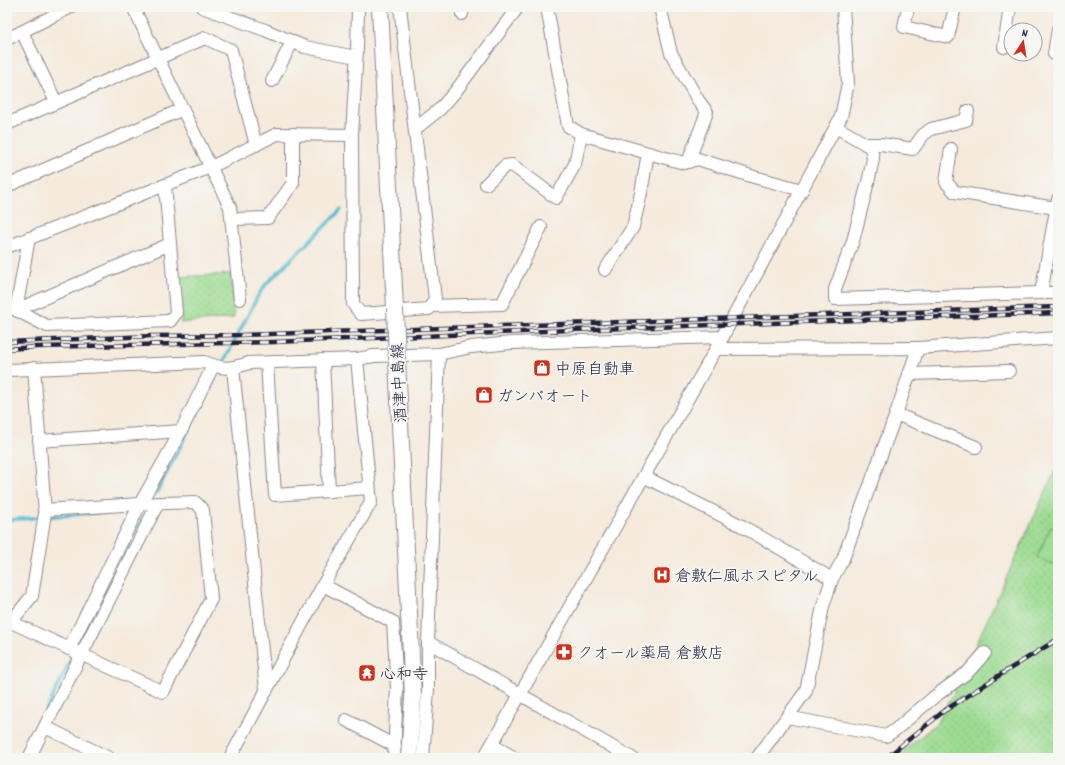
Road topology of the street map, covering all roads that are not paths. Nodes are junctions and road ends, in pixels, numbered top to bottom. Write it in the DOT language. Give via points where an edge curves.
graph roads {
  1 [pos="71,7"];
  2 [pos="133,7"];
  3 [pos="202,7"];
  4 [pos="358,7"];
  5 [pos="380,7"];
  6 [pos="400,7"];
  7 [pos="518,7"];
  8 [pos="547,7"];
  9 [pos="660,7"];
  10 [pos="843,7"];
  11 [pos="908,7"];
  12 [pos="955,7"];
  13 [pos="1010,7"];
  14 [pos="1008,22"];
  15 [pos="1058,29"];
  16 [pos="22,32"];
  17 [pos="7,39"];
  18 [pos="292,42"];
  19 [pos="1058,55"];
  20 [pos="158,57"];
  21 [pos="356,57"];
  22 [pos="272,80"];
  23 [pos="56,102"];
  24 [pos="183,109"];
  25 [pos="968,111"];
  26 [pos="7,124"];
  27 [pos="836,127"];
  28 [pos="415,129"];
  29 [pos="293,134"];
  30 [pos="581,134"];
  31 [pos="352,135"];
  32 [pos="865,144"];
  33 [pos="256,145"];
  34 [pos="951,149"];
  35 [pos="648,153"];
  36 [pos="688,162"];
  37 [pos="211,167"];
  38 [pos="486,184"];
  39 [pos="165,185"];
  40 [pos="7,186"];
  41 [pos="802,190"];
  42 [pos="1057,204"];
  43 [pos="232,219"];
  44 [pos="541,227"];
  45 [pos="29,238"];
  46 [pos="170,244"];
  47 [pos="7,247"];
  48 [pos="604,270"];
  49 [pos="1041,293"];
  50 [pos="1058,293"];
  51 [pos="240,299"];
  52 [pos="431,306"];
  53 [pos="16,310"];
  54 [pos="723,336"];
  55 [pos="1058,338"];
  56 [pos="918,348"];
  57 [pos="716,349"];
  58 [pos="439,354"];
  59 [pos="357,359"];
  60 [pos="323,360"];
  61 [pos="267,363"];
  62 [pos="213,366"];
  63 [pos="34,368"];
  64 [pos="233,368"];
  65 [pos="7,370"];
  66 [pos="1009,371"];
  67 [pos="909,374"];
  68 [pos="896,414"];
  69 [pos="181,431"];
  70 [pos="39,441"];
  71 [pos="976,448"];
  72 [pos="645,477"];
  73 [pos="369,488"];
  74 [pos="329,491"];
  75 [pos="158,503"];
  76 [pos="140,504"];
  77 [pos="44,516"];
  78 [pos="832,579"];
  79 [pos="323,585"];
  80 [pos="428,642"];
  81 [pos="69,649"];
  82 [pos="985,653"];
  83 [pos="81,654"];
  84 [pos="266,690"];
  85 [pos="520,696"];
  86 [pos="787,717"];
  87 [pos="346,720"];
  88 [pos="44,727"];
  89 [pos="492,745"];
  90 [pos="395,752"];
  91 [pos="29,758"];
  92 [pos="109,758"];
  93 [pos="230,758"];
  94 [pos="409,758"];
  95 [pos="423,758"];
  96 [pos="484,758"];
  97 [pos="515,758"];
  98 [pos="632,758"];
  99 [pos="757,758"];
  1 -- 16 [label="street"];
  2 -- 20 [label="street"];
  3 -- 18 [label="street"];
  4 -- 21 [label="street"];
  5 -- 94 [label="main road, 酒津中島線, bridge" via="413,697"];
  6 -- 28 [label="street"];
  7 -- 28 [label="street" via="455,92 440,109"];
  8 -- 30 [label="street" via="568,126"];
  9 -- 36 [label="street" via="671,54 707,112"];
  10 -- 27 [label="street" via="848,83 841,117"];
  11 -- 12 [label="street" via="904,27 948,36"];
  13 -- 14 [label="street"];
  15 -- 19 [label="street" via="1054,54"];
  16 -- 17 [label="street"];
  16 -- 23 [label="street"];
  18 -- 21 [label="street"];
  18 -- 22 [label="street"];
  20 -- 23 [label="street"];
  20 -- 24 [label="street"];
  20 -- 33 [label="street" via="205,38 231,50"];
  21 -- 31 [label="street"];
  23 -- 26 [label="street"];
  24 -- 37 [label="street"];
  24 -- 40 [label="street"];
  25 -- 32 [label="street" via="966,120 931,129 913,149"];
  27 -- 32 [label="street"];
  27 -- 41 [label="street"];
  28 -- 52 [label="street" via="435,299"];
  29 -- 31 [label="street"];
  29 -- 33 [label="street" via="277,134"];
  29 -- 43 [label="street" via="293,183 268,218"];
  30 -- 35 [label="street"];
  30 -- 38 [label="street" via="575,164 556,198 512,166 505,166"];
  31 -- 52 [label="street" via="353,304 361,314 429,309"];
  32 -- 49 [label="street" via="871,147 873,159 853,240 835,289 835,299"];
  33 -- 37 [label="street"];
  34 -- 42 [label="street" via="946,182 955,192"];
  35 -- 36 [label="street"];
  35 -- 48 [label="street" via="632,227"];
  36 -- 41 [label="street" via="698,159"];
  37 -- 39 [label="street"];
  37 -- 43 [label="street" via="230,207"];
  39 -- 45 [label="street"];
  39 -- 46 [label="street"];
  41 -- 54 [label="street"];
  42 -- 49 [label="street"];
  43 -- 51 [label="street"];
  44 -- 52 [label="street" via="502,304"];
  45 -- 47 [label="street"];
  45 -- 53 [label="street"];
  46 -- 53 [label="street"];
  46 -- 53 [label="street" via="176,313 170,321 47,326"];
  49 -- 50 [label="street"];
  54 -- 57 [label="street"];
  54 -- 58 [label="street" via="511,343 471,347"];
  55 -- 56 [label="street"];
  56 -- 57 [label="street"];
  56 -- 67 [label="street"];
  57 -- 72 [label="street"];
  58 -- 59 [label="street"];
  58 -- 80 [label="street"];
  59 -- 60 [label="street"];
  59 -- 73 [label="street"];
  60 -- 61 [label="street"];
  60 -- 74 [label="street"];
  61 -- 64 [label="street" via="249,363"];
  61 -- 74 [label="street" via="276,495"];
  62 -- 63 [label="street" via="204,362"];
  62 -- 64 [label="street"];
  62 -- 69 [label="street"];
  63 -- 65 [label="street"];
  63 -- 70 [label="street"];
  64 -- 84 [label="street"];
  66 -- 67 [label="street"];
  67 -- 68 [label="street"];
  68 -- 71 [label="street"];
  68 -- 78 [label="street" via="843,559"];
  69 -- 70 [label="street"];
  69 -- 76 [label="street"];
  70 -- 77 [label="street"];
  72 -- 78 [label="street" via="742,526"];
  72 -- 85 [label="street"];
  73 -- 74 [label="street"];
  73 -- 79 [label="street" via="371,502"];
  75 -- 76 [label="street"];
  75 -- 83 [label="street"];
  75 -- 83 [label="street" via="194,502 203,510 211,599 163,692"];
  76 -- 77 [label="street"];
  76 -- 81 [label="street"];
  77 -- 81 [label="street" via="32,596 11,622"];
  78 -- 86 [label="street" via="823,606 806,692"];
  79 -- 84 [label="street"];
  79 -- 90 [label="street" via="392,622 397,688"];
  80 -- 85 [label="street"];
  80 -- 95 [label="street" via="428,689"];
  81 -- 83 [label="street"];
  82 -- 86 [label="street" via="968,672 886,736"];
  83 -- 88 [label="street"];
  84 -- 93 [label="street"];
  85 -- 89 [label="street"];
  85 -- 98 [label="street"];
  86 -- 99 [label="street"];
  87 -- 90 [label="street"];
  88 -- 91 [label="street"];
  88 -- 92 [label="street"];
  89 -- 96 [label="street"];
  89 -- 97 [label="street"];
}
